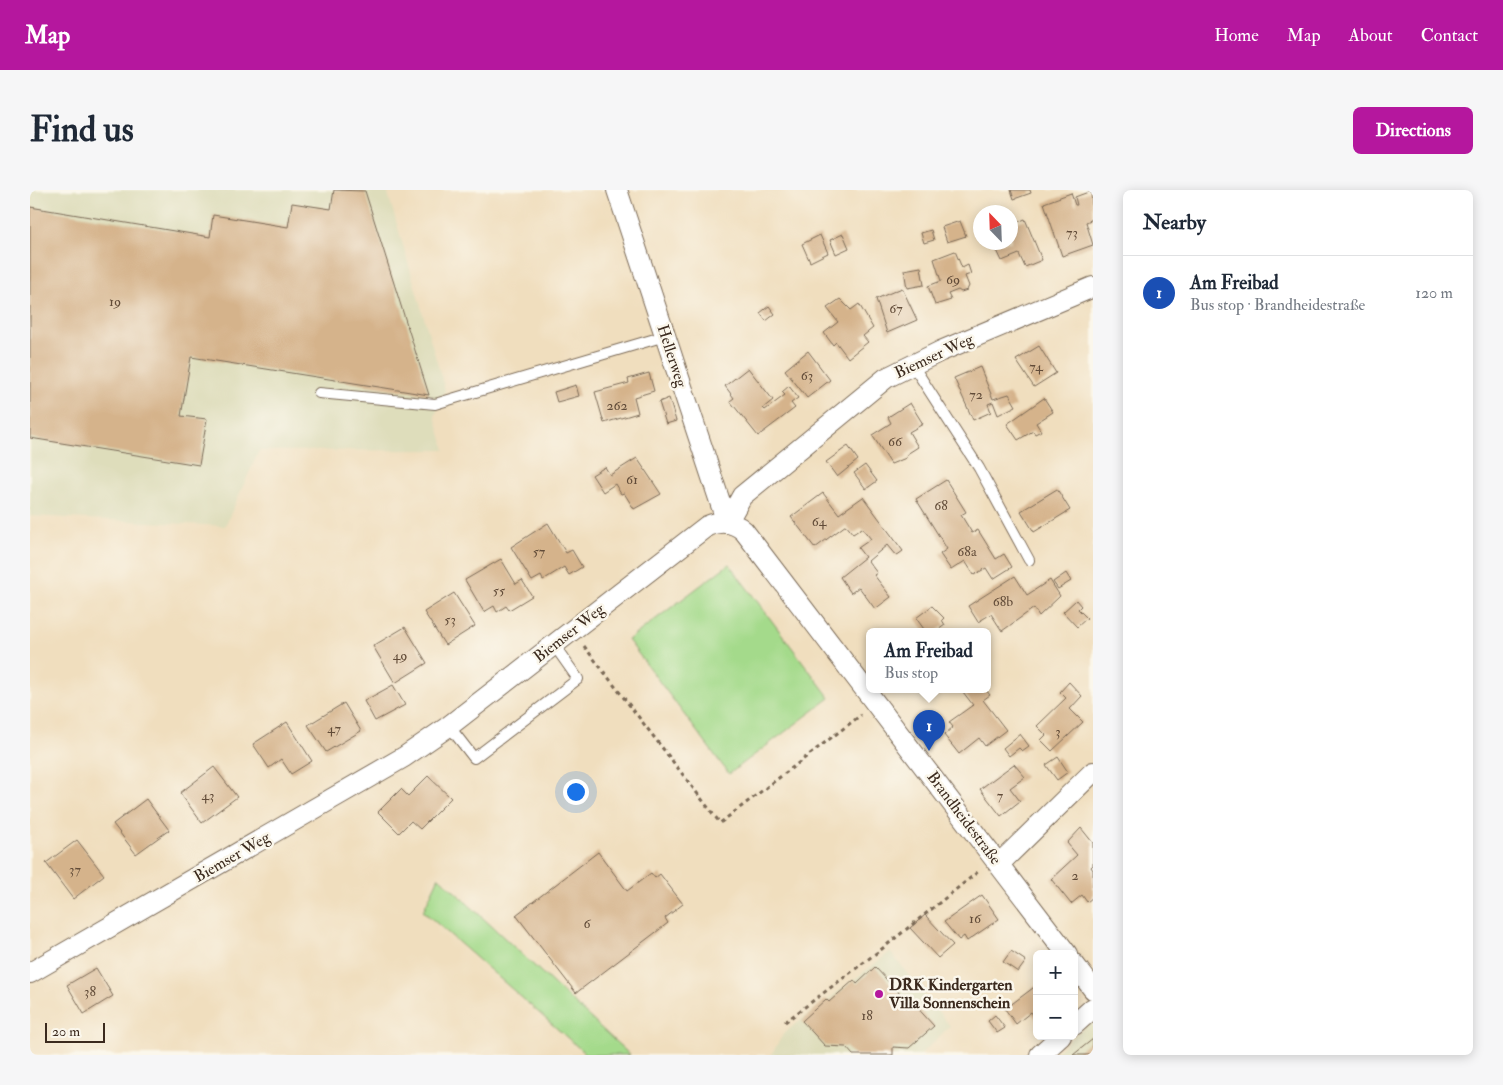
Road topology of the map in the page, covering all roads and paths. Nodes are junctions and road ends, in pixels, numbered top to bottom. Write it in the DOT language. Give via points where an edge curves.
graph roads {
  1 [pos="617,190"];
  2 [pos="1093,287"];
  3 [pos="665,336"];
  4 [pos="912,364"];
  5 [pos="320,393"];
  6 [pos="727,523"];
  7 [pos="1030,560"];
  8 [pos="572,631"];
  9 [pos="554,645"];
  10 [pos="866,690"];
  11 [pos="868,693"];
  12 [pos="876,703"];
  13 [pos="449,726"];
  14 [pos="1093,772"];
  15 [pos="997,861"];
  16 [pos="1064,950"];
  17 [pos="1078,969"];
  18 [pos="30,973"];
  19 [pos="1093,989"];
  20 [pos="1093,1008"];
  21 [pos="1078,1021"];
  22 [pos="785,1022"];
  23 [pos="1057,1040"];
  24 [pos="1040,1055"];
  1 -- 3 [label="street, Hellerweg"];
  2 -- 4 [label="street, Biemser Weg"];
  3 -- 5 [label="lane" via="435,404"];
  3 -- 6 [label="street, Hellerweg"];
  4 -- 6 [label="street, Biemser Weg" via="886,378 742,496"];
  4 -- 7 [label="lane" via="979,468"];
  6 -- 8 [label="street, Biemser Weg" via="707,526"];
  6 -- 10 [label="street, Brandheidestraße" via="744,531"];
  8 -- 9 [label="street, Biemser Weg"];
  8 -- 12 [label="path" via="720,823"];
  9 -- 13 [label="street, Biemser Weg"];
  9 -- 13 [label="lane" via="578,679 474,758"];
  11 -- 12 [label="street, Brandheidestraße"];
  12 -- 15 [label="street, Brandheidestraße"];
  13 -- 18 [label="street, Biemser Weg" via="404,757"];
  14 -- 15 [label="street"];
  15 -- 16 [label="street, Brandheidestraße"];
  15 -- 22 [label="path"];
  17 -- 19 [label="street"];
  20 -- 21 [label="street"];
  23 -- 24 [label="street"];
}
